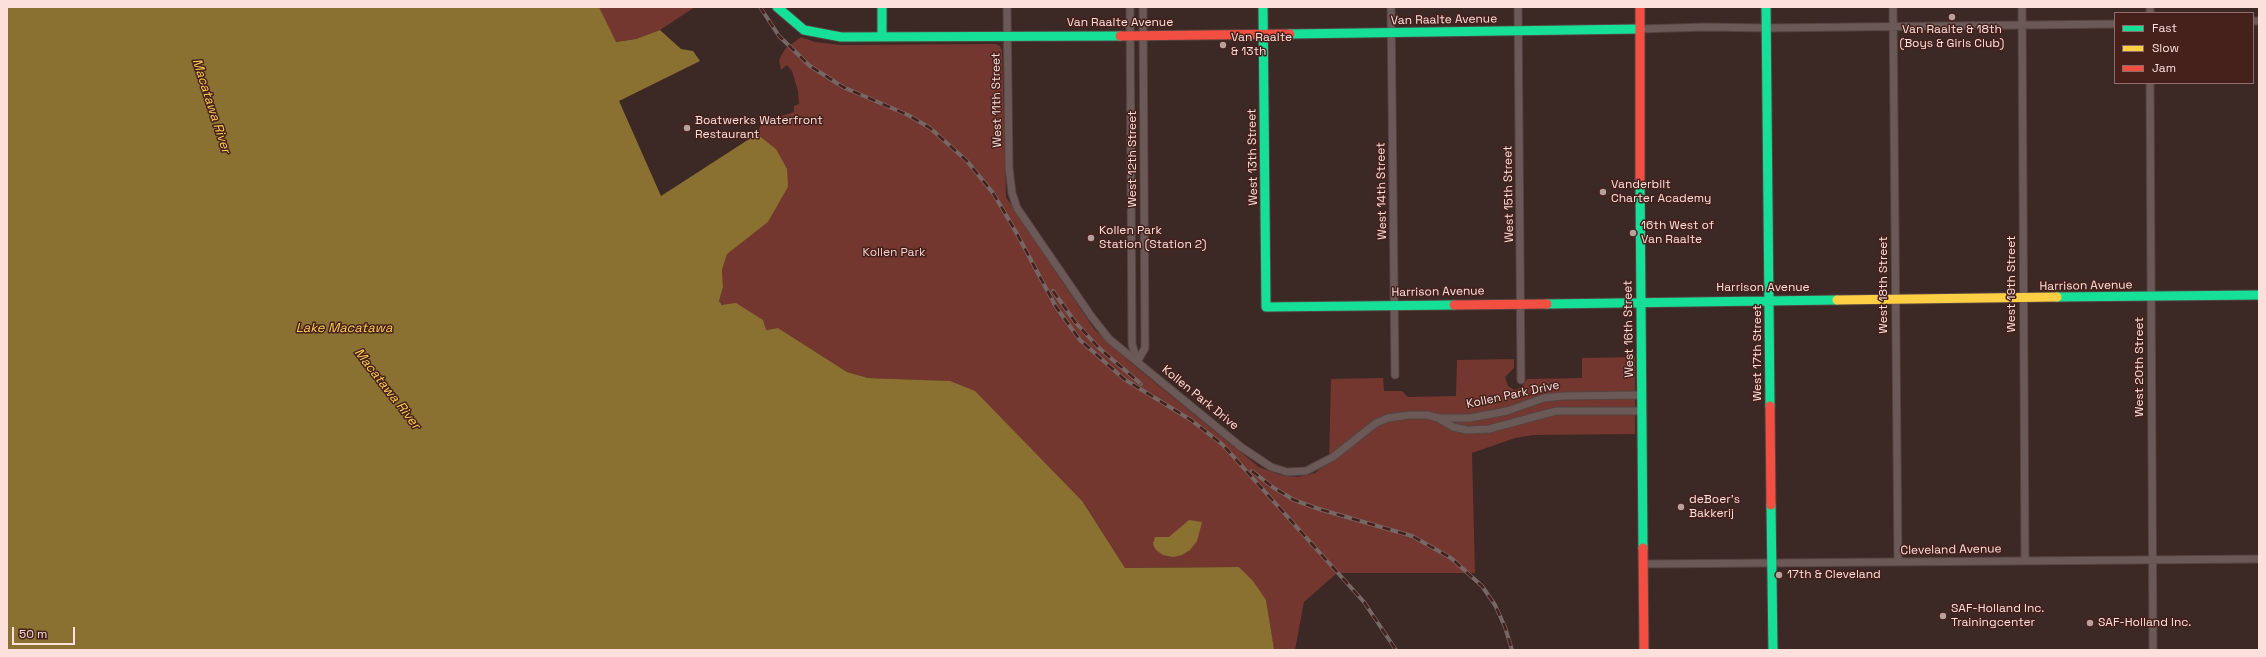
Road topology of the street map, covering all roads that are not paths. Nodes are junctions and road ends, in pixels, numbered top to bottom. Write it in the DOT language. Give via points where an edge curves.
graph roads {
  1 [pos="882,7"];
  2 [pos="1007,7"];
  3 [pos="1130,7"];
  4 [pos="1143,7"];
  5 [pos="1264,7"];
  6 [pos="1391,7"];
  7 [pos="1518,7"];
  8 [pos="1640,7"];
  9 [pos="1766,7"];
  10 [pos="1893,7"];
  11 [pos="2022,7"];
  12 [pos="779,9"];
  13 [pos="2114,24"];
  14 [pos="1893,25"];
  15 [pos="2022,25"];
  16 [pos="1766,28"];
  17 [pos="1640,29"];
  18 [pos="1518,31"];
  19 [pos="1391,32"];
  20 [pos="1264,33"];
  21 [pos="882,36"];
  22 [pos="1008,36"];
  23 [pos="1130,36"];
  24 [pos="1144,36"];
  25 [pos="2150,84"];
  26 [pos="1012,193"];
  27 [pos="2259,296"];
  28 [pos="2150,297"];
  29 [pos="2023,298"];
  30 [pos="1895,299"];
  31 [pos="1769,301"];
  32 [pos="1640,302"];
  33 [pos="1521,303"];
  34 [pos="1394,305"];
  35 [pos="1266,307"];
  36 [pos="1137,362"];
  37 [pos="1395,375"];
  38 [pos="1521,380"];
  39 [pos="1641,395"];
  40 [pos="1642,411"];
  41 [pos="1438,418"];
  42 [pos="2259,559"];
  43 [pos="2152,560"];
  44 [pos="2024,561"];
  45 [pos="1898,562"];
  46 [pos="1771,563"];
  47 [pos="1644,564"];
  48 [pos="1644,650"];
  49 [pos="1773,650"];
  50 [pos="2153,650"];
  1 -- 21 [label="street"];
  2 -- 22 [label="street, West 11th Street"];
  3 -- 23 [label="street, West 12th Street"];
  4 -- 24 [label="street, West 12th Street"];
  5 -- 20 [label="street, West 13th Street"];
  6 -- 19 [label="street, West 14th Street"];
  7 -- 18 [label="street, West 15th Street"];
  8 -- 17 [label="street, West 16th Street"];
  9 -- 16 [label="street, West 17th Street"];
  10 -- 14 [label="street, West 18th Street"];
  11 -- 15 [label="street, West 19th Street"];
  12 -- 21 [label="street, Van Raalte Avenue" via="804,30 822,35"];
  13 -- 15 [label="street, Van Raalte Avenue"];
  14 -- 15 [label="street, Van Raalte Avenue"];
  14 -- 16 [label="street, Van Raalte Avenue"];
  14 -- 30 [label="street, West 18th Street"];
  15 -- 29 [label="street, West 19th Street"];
  16 -- 17 [label="street, Van Raalte Avenue" via="1706,26"];
  16 -- 31 [label="street, West 17th Street"];
  17 -- 18 [label="street, Van Raalte Avenue"];
  17 -- 32 [label="street, West 16th Street"];
  18 -- 19 [label="street, Van Raalte Avenue"];
  18 -- 33 [label="street, West 15th Street"];
  19 -- 20 [label="street, Van Raalte Avenue"];
  19 -- 34 [label="street, West 14th Street"];
  20 -- 24 [label="street, Van Raalte Avenue"];
  20 -- 35 [label="street, West 13th Street"];
  21 -- 22 [label="street, Van Raalte Avenue"];
  22 -- 23 [label="street, Van Raalte Avenue"];
  22 -- 26 [label="street, West 11th Street" via="1009,168"];
  23 -- 24 [label="street, Van Raalte Avenue"];
  23 -- 36 [label="street, West 12th Street" via="1132,344"];
  24 -- 36 [label="street, West 12th Street" via="1145,348"];
  25 -- 28 [label="street, West 20th Street"];
  26 -- 36 [label="street, Kollen Park Drive" via="1017,208 1091,316 1109,340"];
  27 -- 28 [label="street, Harrison Avenue"];
  28 -- 29 [label="street, Harrison Avenue"];
  28 -- 43 [label="street, West 20th Street"];
  29 -- 30 [label="street, Harrison Avenue"];
  29 -- 44 [label="street, West 19th Street"];
  30 -- 31 [label="street, Harrison Avenue"];
  30 -- 45 [label="street, West 18th Street"];
  31 -- 32 [label="street, Harrison Avenue"];
  31 -- 46 [label="street, West 17th Street"];
  32 -- 33 [label="street, Harrison Avenue"];
  32 -- 39 [label="street, West 16th Street"];
  33 -- 34 [label="street, Harrison Avenue"];
  33 -- 38 [label="street, West 15th Street"];
  34 -- 35 [label="street, Harrison Avenue"];
  34 -- 37 [label="street, West 14th Street"];
  36 -- 41 [label="street, Kollen Park Drive" via="1240,447 1271,468 1287,472 1306,471 1333,457 1360,434 1388,418 1427,415"];
  39 -- 40 [label="street, West 16th Street"];
  39 -- 41 [label="street, Kollen Park Drive" via="1544,398 1488,415"];
  40 -- 41 [label="street, Kollen Park Drive" via="1556,411 1514,424 1467,430 1453,427"];
  40 -- 47 [label="street, West 16th Street"];
  42 -- 43 [label="street, Cleveland Avenue"];
  43 -- 44 [label="street, Cleveland Avenue"];
  43 -- 50 [label="street, West 20th Street"];
  44 -- 45 [label="street, Cleveland Avenue"];
  45 -- 46 [label="street, Cleveland Avenue"];
  46 -- 47 [label="street, Cleveland Avenue"];
  46 -- 49 [label="street, West 17th Street"];
  47 -- 48 [label="street, West 16th Street"];
}
